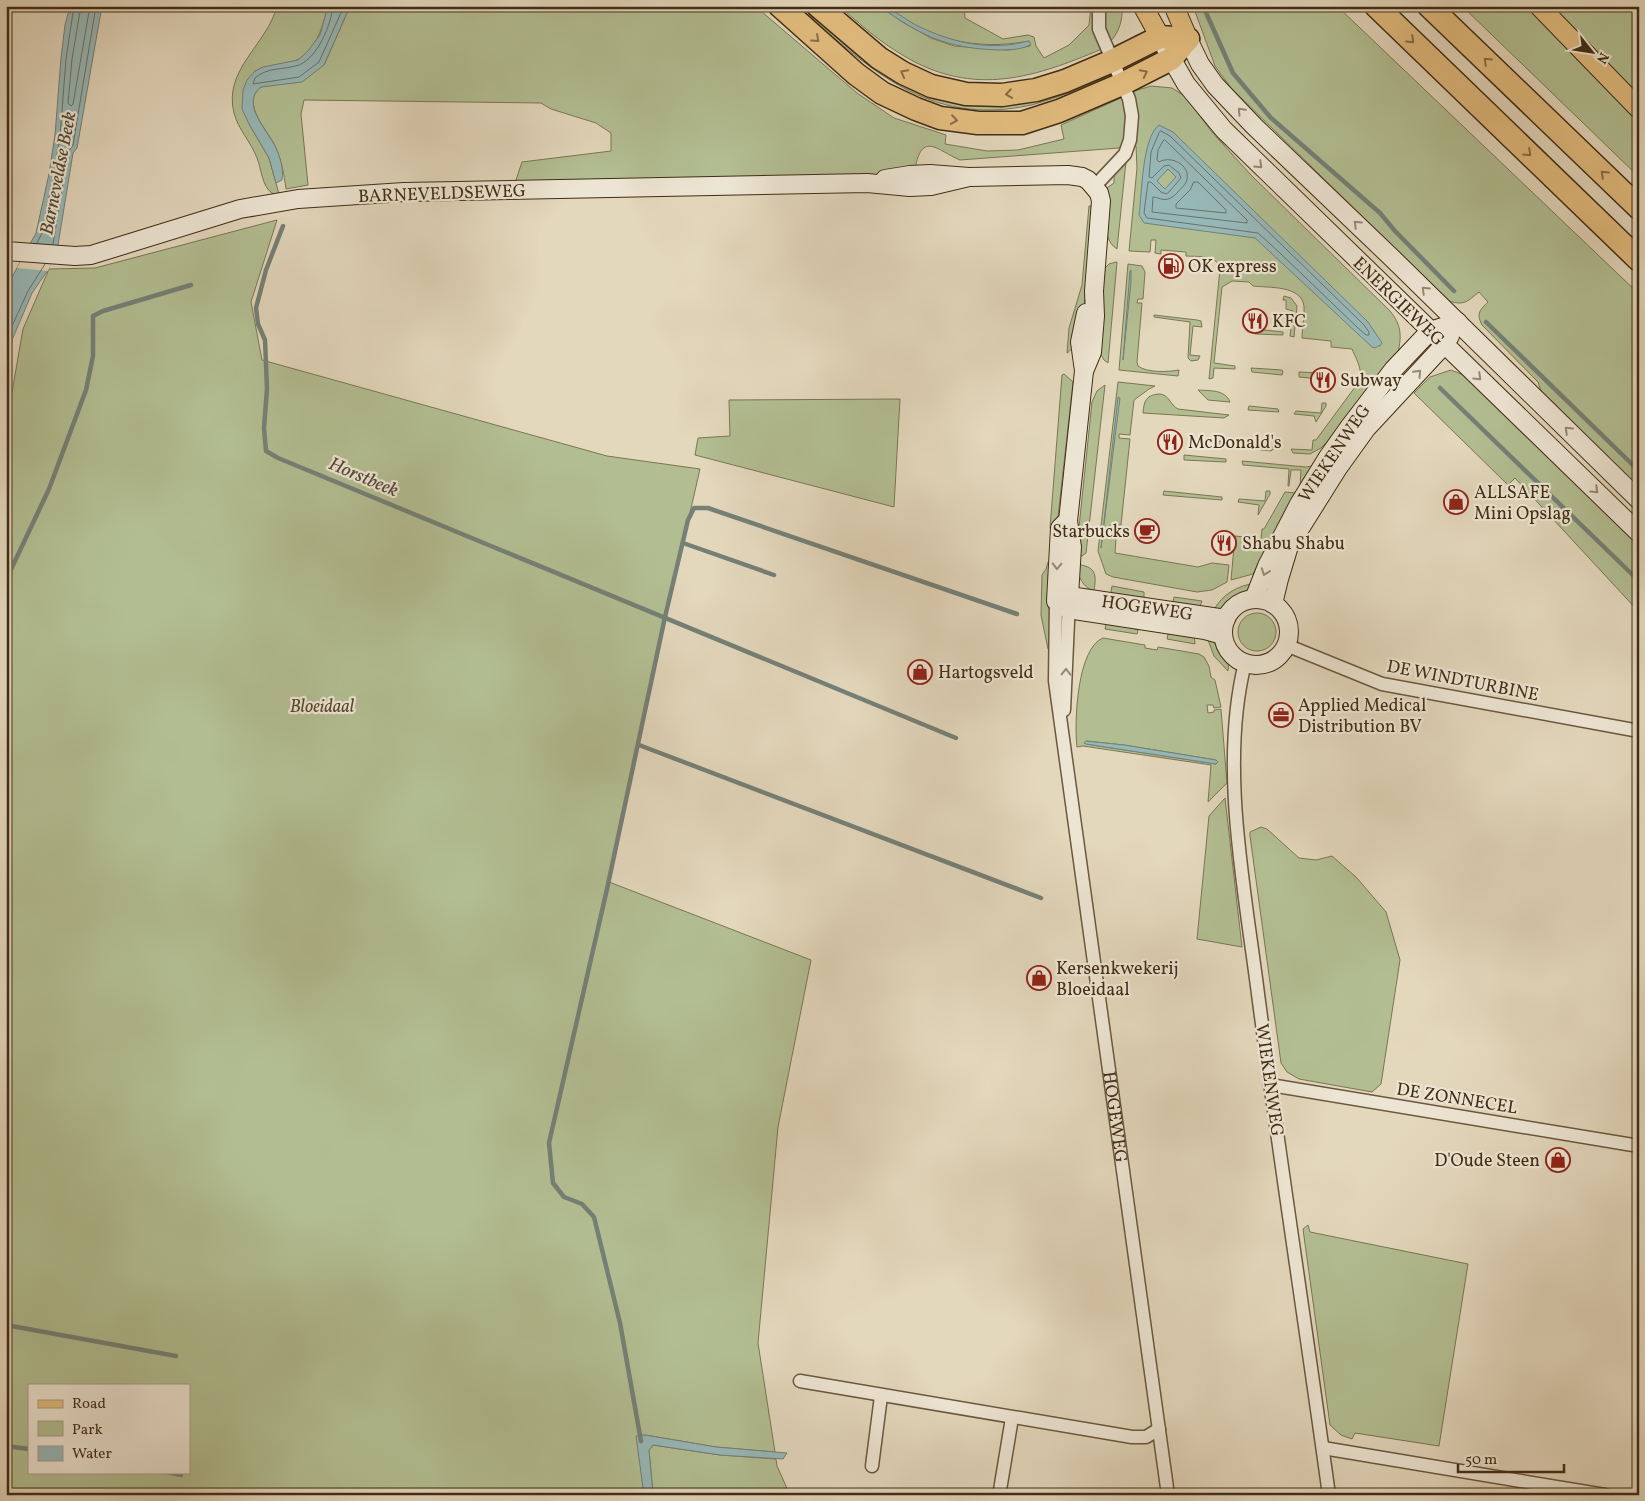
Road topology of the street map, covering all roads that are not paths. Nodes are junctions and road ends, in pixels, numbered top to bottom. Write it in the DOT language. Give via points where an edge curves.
graph roads {
  1 [pos="780,6"];
  2 [pos="818,6"];
  3 [pos="1099,6"];
  4 [pos="1143,6"];
  5 [pos="1174,6"];
  6 [pos="1376,6"];
  7 [pos="1429,6"];
  8 [pos="1540,6"];
  9 [pos="1160,37"];
  10 [pos="1188,39"];
  11 [pos="1171,59"];
  12 [pos="1112,61"];
  13 [pos="1122,84"];
  14 [pos="1639,108"];
  15 [pos="1095,186"];
  16 [pos="1639,208"];
  17 [pos="6,250"];
  18 [pos="1639,260"];
  19 [pos="1458,322"];
  20 [pos="1430,331"];
  21 [pos="1444,345"];
  22 [pos="1639,500"];
  23 [pos="1639,533"];
  24 [pos="1254,599"];
  25 [pos="1064,602"];
  26 [pos="1273,604"];
  27 [pos="1224,627"];
  28 [pos="1286,645"];
  29 [pos="1245,663"];
  30 [pos="1639,731"];
  31 [pos="1270,1085"];
  32 [pos="1639,1146"];
  33 [pos="800,1381"];
  34 [pos="881,1396"];
  35 [pos="1012,1418"];
  36 [pos="1159,1430"];
  37 [pos="1323,1448"];
  38 [pos="872,1466"];
  39 [pos="1000,1490"];
  40 [pos="1168,1495"];
  41 [pos="1329,1495"];
  42 [pos="1605,1495"];
  1 -- 13 [label="highway, one-way" via="882,93 940,118 978,123 1022,123"];
  12 -- 2 [label="highway, one-way" via="1036,90 1002,95 966,94 931,86 904,73 879,58"];
  3 -- 12 [label="street" via="1099,30"];
  4 -- 9 [label="main road"];
  5 -- 10 [label="main road"];
  6 -- 18 [label="highway, one-way"];
  16 -- 7 [label="highway, one-way"];
  8 -- 14 [label="main road"];
  9 -- 10 [label="highway"];
  9 -- 11 [label="street"];
  9 -- 12 [label="highway"];
  10 -- 11 [label="highway"];
  19 -- 10 [label="street, ENERGIEWEG, one-way" via="1215,85"];
  13 -- 11 [label="highway, one-way"];
  11 -- 20 [label="street, ENERGIEWEG, one-way" via="1186,84 1224,130"];
  12 -- 13 [label="street"];
  13 -- 15 [label="street" via="1132,110 1128,146 1122,158"];
  15 -- 17 [label="street, BARNEVELDSEWEG" via="1075,176 910,174 867,182 404,192 298,199 240,209 90,255"];
  15 -- 25 [label="street, HOGEWEG" via="1101,212 1095,316 1092,352 1084,371 1068,521 1072,547"];
  19 -- 20 [label="street, WIEKENWEG"];
  19 -- 21 [label="street, WIEKENWEG"];
  22 -- 19 [label="street, ENERGIEWEG, one-way"];
  20 -- 21 [label="street, ENERGIEWEG"];
  20 -- 24 [label="street, WIEKENWEG, one-way" via="1393,370 1328,457 1274,550"];
  21 -- 23 [label="street, ENERGIEWEG, one-way"];
  26 -- 21 [label="street, WIEKENWEG, one-way" via="1289,546 1338,468 1366,429"];
  24 -- 26 [label="street"];
  24 -- 27 [label="street" via="1234,607"];
  25 -- 27 [label="street, HOGEWEG"];
  25 -- 36 [label="street, HOGEWEG" via="1055,681"];
  26 -- 28 [label="street" via="1280,608 1288,622"];
  27 -- 29 [label="street" via="1224,642 1232,655"];
  28 -- 29 [label="street" via="1281,654 1265,664"];
  28 -- 30 [label="street, DE WINDTURBINE" via="1382,684"];
  29 -- 31 [label="street, WIEKENWEG" via="1237,698 1234,739 1236,800"];
  31 -- 32 [label="street, DE ZONNECEL"];
  31 -- 37 [label="street, WIEKENWEG"];
  33 -- 34 [label="street"];
  34 -- 35 [label="street"];
  34 -- 38 [label="street"];
  35 -- 36 [label="street" via="1140,1437"];
  35 -- 39 [label="street"];
  36 -- 40 [label="street, HOGEWEG"];
  37 -- 41 [label="street, WIEKENWEG"];
  37 -- 42 [label="street"];
}
